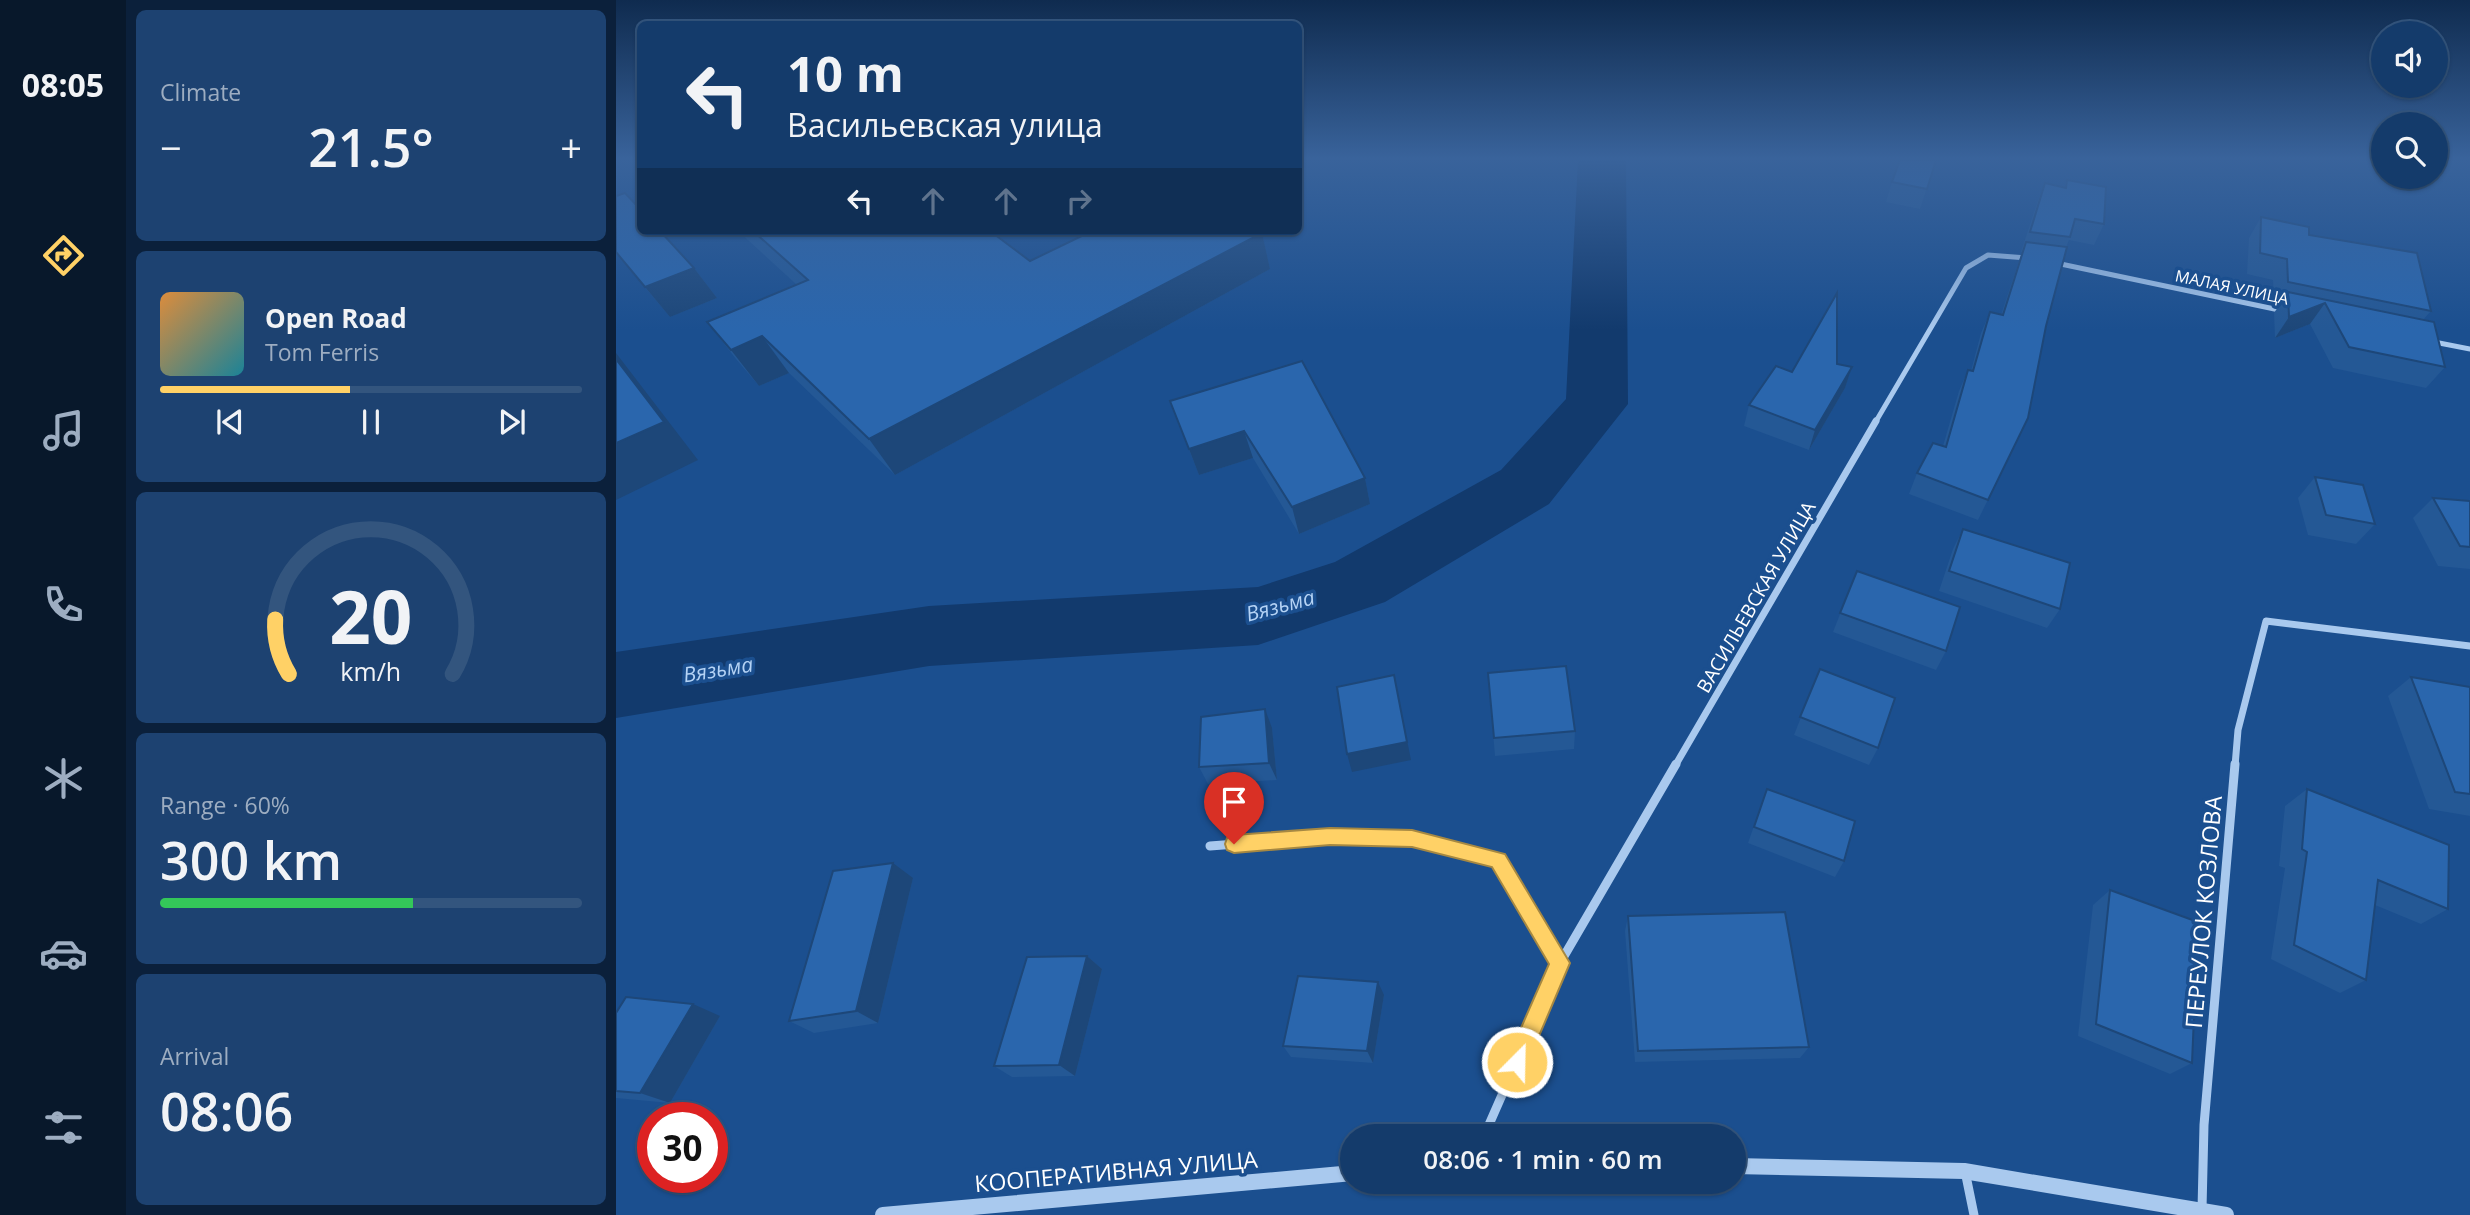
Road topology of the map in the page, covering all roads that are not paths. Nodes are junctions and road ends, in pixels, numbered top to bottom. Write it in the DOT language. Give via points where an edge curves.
graph roads {
  1 [pos="2040,260"];
  2 [pos="2053,262"];
  3 [pos="2293,313"];
  4 [pos="2427,340"];
  5 [pos="2470,349"];
  6 [pos="2470,646"];
  7 [pos="1210,846"];
  8 [pos="1560,963"];
  9 [pos="1489,1124"];
  10 [pos="1746,1166"];
  11 [pos="1964,1171"];
  12 [pos="1340,1174"];
  13 [pos="2202,1209"];
  14 [pos="969,1212"];
  15 [pos="883,1215"];
  16 [pos="1974,1215"];
  17 [pos="2226,1215"];
  1 -- 8 [label="street, ВАСИЛЬЕВСКАЯ УЛИЦА" via="1988,256 1966,268"];
  2 -- 3 [label="street, МАЛАЯ УЛИЦА"];
  4 -- 5 [label="street"];
  6 -- 13 [label="street, ПЕРЕУЛОК КОЗЛОВА" via="2266,621 2238,730 2204,1125"];
  7 -- 8 [label="street" via="1330,837 1412,839 1498,860"];
  8 -- 9 [label="street, ВАСИЛЬЕВСКАЯ УЛИЦА"];
  10 -- 11 [label="street"];
  11 -- 13 [label="street"];
  11 -- 16 [label="street"];
  12 -- 14 [label="street, КООПЕРАТИВНАЯ УЛИЦА"];
  13 -- 17 [label="street"];
  14 -- 15 [label="street, КООПЕРАТИВНАЯ УЛИЦА"];
}
